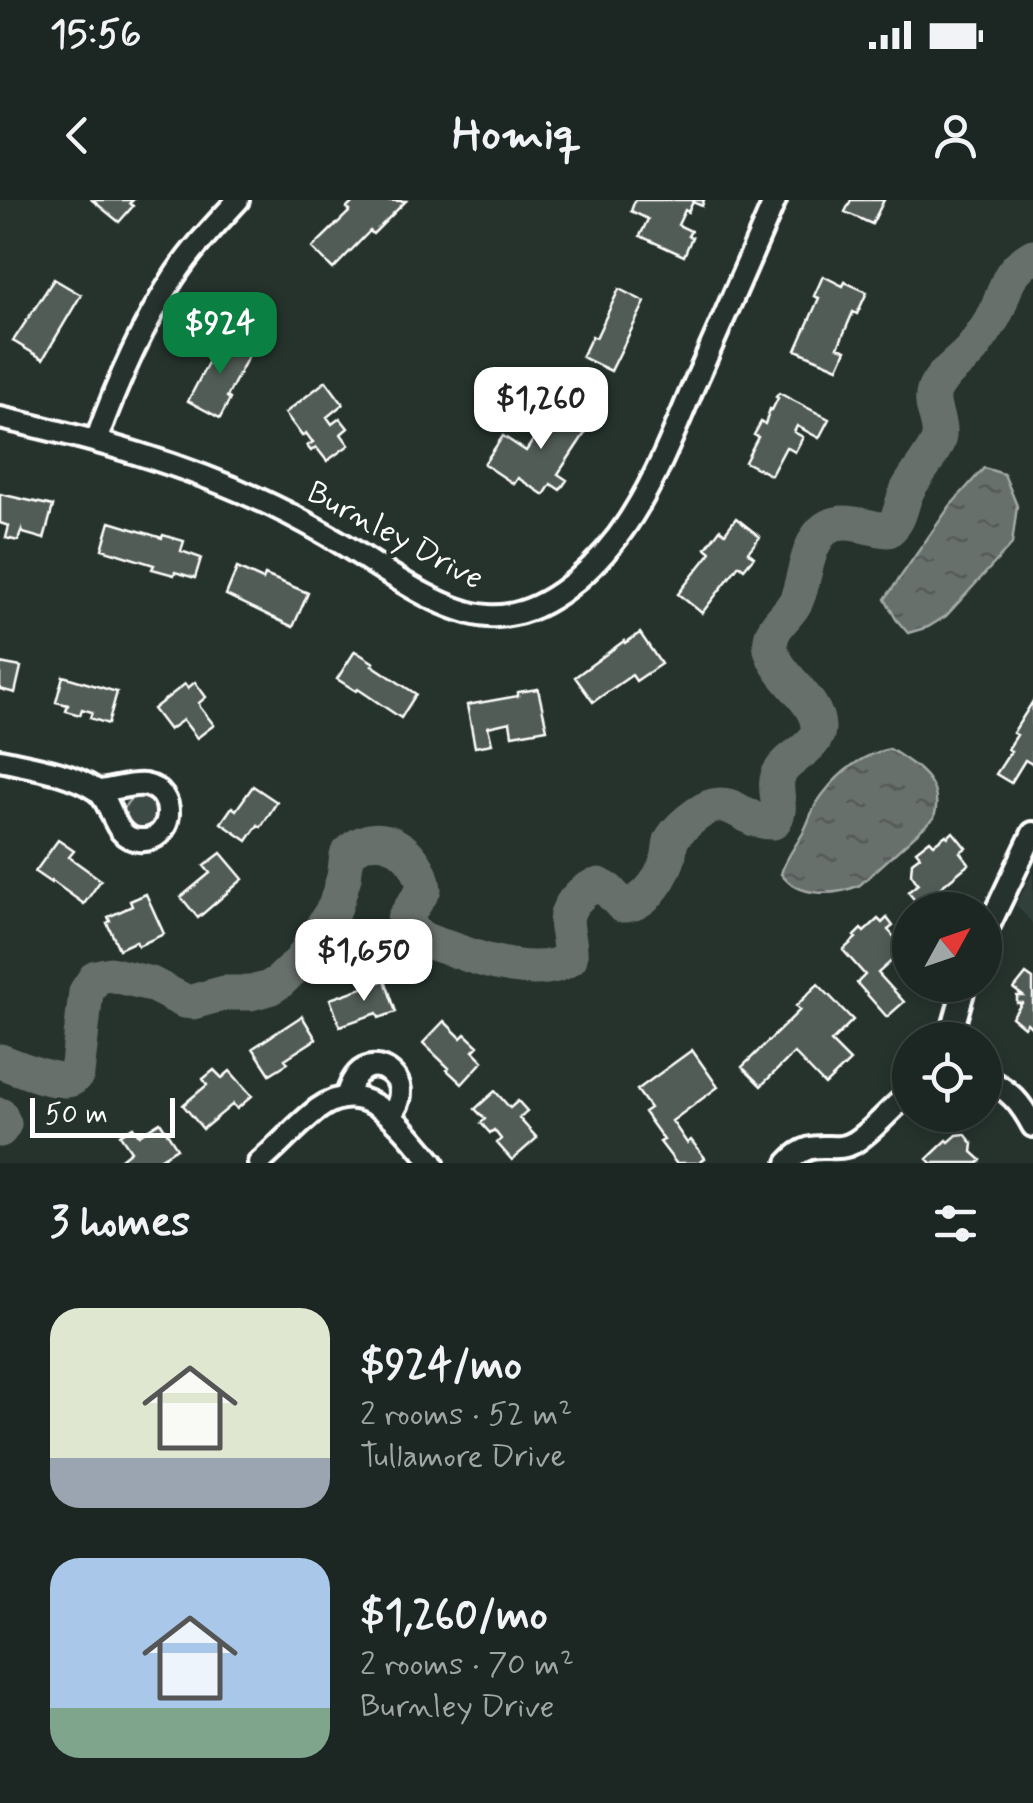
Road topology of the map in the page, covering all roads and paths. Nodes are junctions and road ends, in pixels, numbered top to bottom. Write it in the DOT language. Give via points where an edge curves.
graph roads {
  1 [pos="238,200"];
  2 [pos="775,200"];
  3 [pos="0,418"];
  4 [pos="96,441"];
  5 [pos="0,760"];
  6 [pos="99,792"];
  7 [pos="1033,833"];
  8 [pos="1002,898"];
  9 [pos="1002,1088"];
  10 [pos="346,1097"];
  11 [pos="892,1112"];
  12 [pos="390,1115"];
  13 [pos="1033,1126"];
  14 [pos="851,1154"];
  15 [pos="258,1163"];
  16 [pos="433,1163"];
  17 [pos="788,1163"];
  1 -- 4 [label="street" via="173,278"];
  2 -- 4 [label="street, Burnley Drive" via="639,502 595,564 536,607 488,616 460,610 274,506 166,461"];
  3 -- 4 [label="street, Burnley Drive"];
  5 -- 6 [label="street"];
  7 -- 8 [label="street"];
  9 -- 13 [label="street"];
  10 -- 12 [label="street"];
  10 -- 12 [label="street" via="364,1068 387,1070 400,1094"];
  10 -- 15 [label="street" via="316,1110"];
  11 -- 14 [label="street"];
  12 -- 16 [label="street"];
  14 -- 17 [label="street" via="808,1148"];
}
